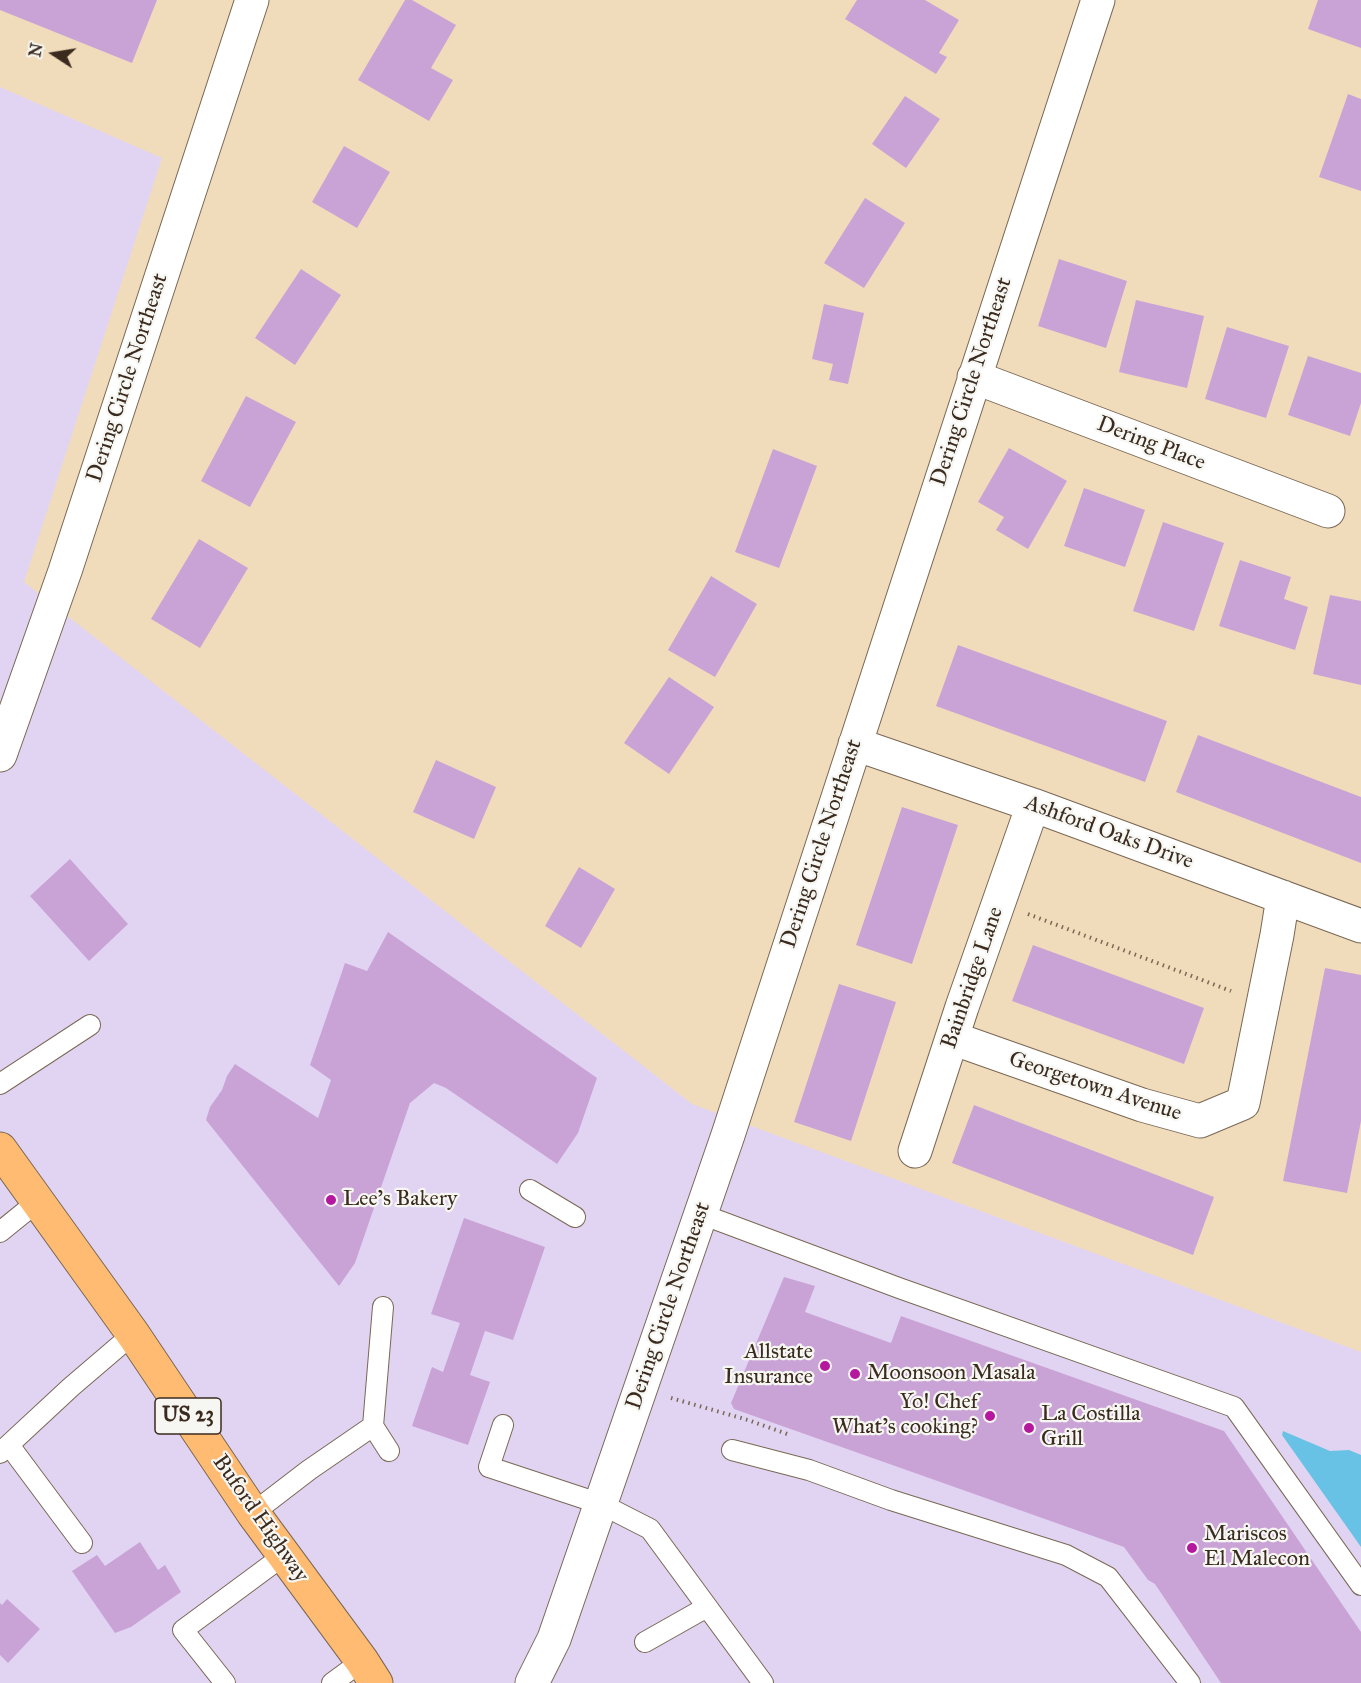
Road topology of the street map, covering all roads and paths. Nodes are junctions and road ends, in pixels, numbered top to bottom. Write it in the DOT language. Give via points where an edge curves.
graph roads {
  1 [pos="252,0"];
  2 [pos="1098,0"];
  3 [pos="974,377"];
  4 [pos="1328,511"];
  5 [pos="855,744"];
  6 [pos="0,755"];
  7 [pos="1033,805"];
  8 [pos="1283,897"];
  9 [pos="1025,913"];
  10 [pos="1361,926"];
  11 [pos="1238,993"];
  12 [pos="90,1025"];
  13 [pos="952,1038"];
  14 [pos="0,1084"];
  15 [pos="0,1149"];
  16 [pos="915,1151"];
  17 [pos="530,1190"];
  18 [pos="37,1202"];
  19 [pos="701,1214"];
  20 [pos="576,1217"];
  21 [pos="0,1232"];
  22 [pos="383,1307"];
  23 [pos="133,1334"];
  24 [pos="669,1397"];
  25 [pos="504,1425"];
  26 [pos="374,1426"];
  27 [pos="788,1435"];
  28 [pos="5,1449"];
  29 [pos="732,1450"];
  30 [pos="389,1451"];
  31 [pos="601,1504"];
  32 [pos="253,1513"];
  33 [pos="82,1543"];
  34 [pos="283,1556"];
  35 [pos="1361,1585"];
  36 [pos="707,1607"];
  37 [pos="645,1642"];
  38 [pos="369,1672"];
  39 [pos="225,1683"];
  40 [pos="332,1683"];
  41 [pos="532,1683"];
  42 [pos="763,1683"];
  43 [pos="1190,1683"];
  1 -- 6 [label="street, Dering Circle Northeast" via="65,571"];
  2 -- 3 [label="street, Dering Circle Northeast"];
  3 -- 4 [label="street, Dering Place"];
  3 -- 5 [label="street, Dering Circle Northeast"];
  5 -- 7 [label="street, Ashford Oaks Drive"];
  5 -- 19 [label="street, Dering Circle Northeast"];
  7 -- 8 [label="street, Ashford Oaks Drive"];
  7 -- 13 [label="street, Bainbridge Lane"];
  8 -- 10 [label="street, Ashford Oaks Drive"];
  8 -- 13 [label="street, Georgetown Avenue" via="1243,1103 1222,1112 1200,1121 1152,1108"];
  9 -- 11 [label="path"];
  12 -- 14 [label="lane"];
  13 -- 16 [label="street, Bainbridge Lane"];
  15 -- 18 [label="main road, Buford Highway / US 23"];
  17 -- 20 [label="lane"];
  18 -- 21 [label="lane"];
  18 -- 23 [label="main road, Buford Highway / US 23"];
  19 -- 31 [label="street, Dering Circle Northeast"];
  19 -- 35 [label="lane" via="1234,1407"];
  22 -- 26 [label="lane"];
  23 -- 28 [label="lane"];
  23 -- 32 [label="main road, Buford Highway / US 23"];
  24 -- 27 [label="path"];
  25 -- 31 [label="lane" via="489,1467"];
  26 -- 30 [label="lane"];
  26 -- 32 [label="lane"];
  28 -- 33 [label="lane"];
  29 -- 43 [label="lane" via="809,1470 1066,1555 1108,1577"];
  31 -- 36 [label="lane" via="650,1529"];
  31 -- 41 [label="street, Dering Circle Northeast" via="554,1639"];
  32 -- 34 [label="main road, Buford Highway / US 23"];
  34 -- 38 [label="main road, Buford Highway / US 23"];
  34 -- 39 [label="lane" via="183,1630"];
  36 -- 37 [label="lane"];
  36 -- 42 [label="lane"];
  38 -- 40 [label="lane"];
}
